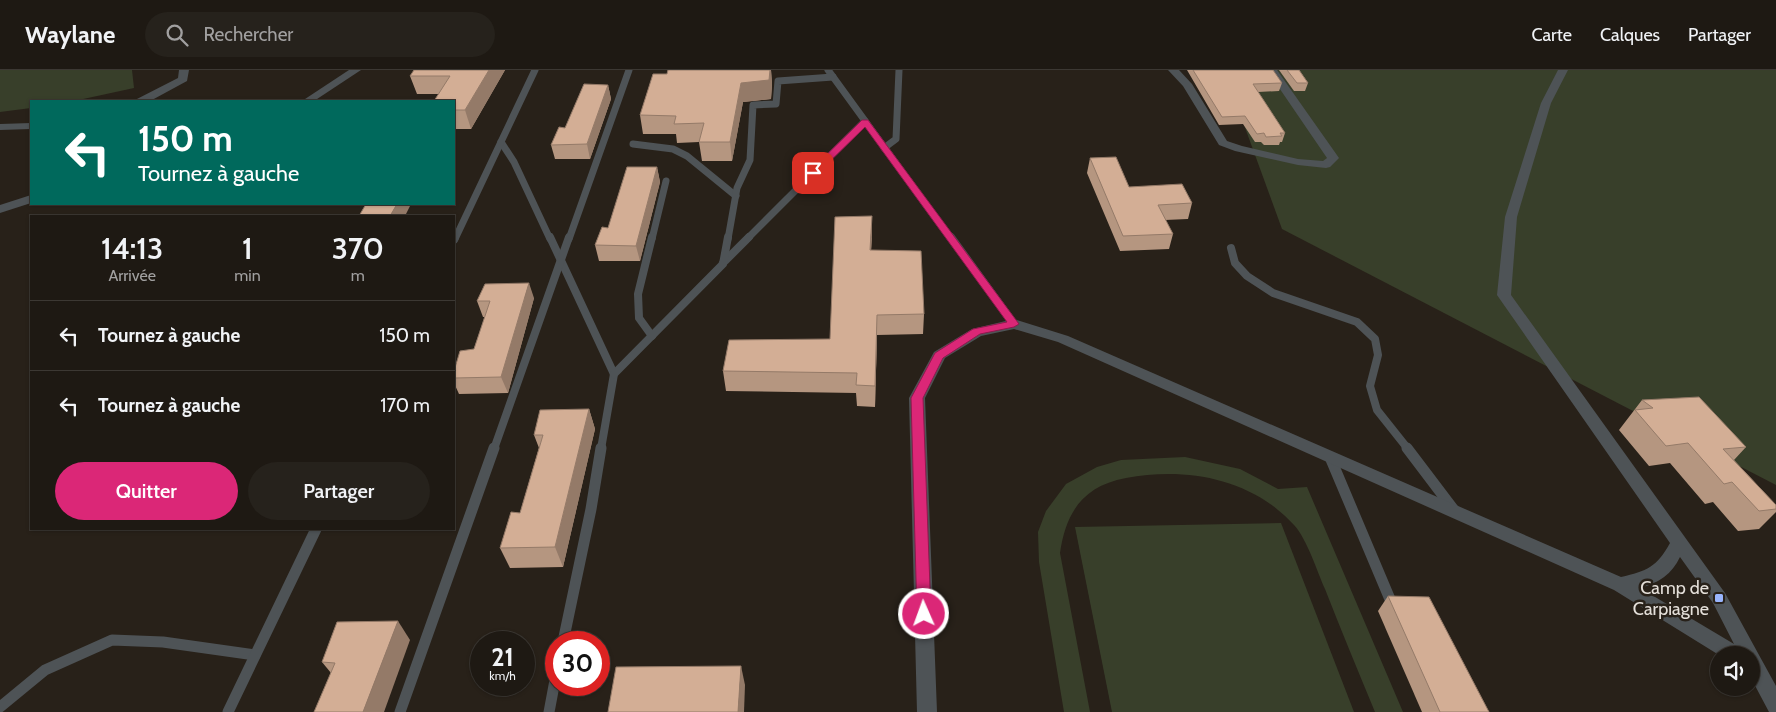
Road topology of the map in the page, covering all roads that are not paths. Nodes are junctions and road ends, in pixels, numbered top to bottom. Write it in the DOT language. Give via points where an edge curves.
graph roads {
  1 [pos="184,70"];
  2 [pos="356,70"];
  3 [pos="535,70"];
  4 [pos="629,70"];
  5 [pos="828,70"];
  6 [pos="899,70"];
  7 [pos="1172,70"];
  8 [pos="1272,70"];
  9 [pos="1563,70"];
  10 [pos="833,77"];
  11 [pos="141,100"];
  12 [pos="309,100"];
  13 [pos="865,121"];
  14 [pos="0,126"];
  15 [pos="30,126"];
  16 [pos="501,142"];
  17 [pos="633,144"];
  18 [pos="884,148"];
  19 [pos="666,181"];
  20 [pos="736,196"];
  21 [pos="30,199"];
  22 [pos="0,209"];
  23 [pos="455,238"];
  24 [pos="1231,248"];
  25 [pos="561,258"];
  26 [pos="723,264"];
  27 [pos="1014,324"];
  28 [pos="652,336"];
  29 [pos="614,374"];
  30 [pos="1330,457"];
  31 [pos="1455,512"];
  32 [pos="316,530"];
  33 [pos="1679,542"];
  34 [pos="1620,585"];
  35 [pos="1392,604"];
  36 [pos="565,631"];
  37 [pos="1720,646"];
  38 [pos="1744,646"];
  39 [pos="255,655"];
  40 [pos="1760,676"];
  41 [pos="551,696"];
  42 [pos="1776,705"];
  43 [pos="0,707"];
  44 [pos="228,712"];
  45 [pos="400,712"];
  46 [pos="548,712"];
  47 [pos="927,712"];
  1 -- 11 [label="street" via="183,79"];
  2 -- 12 [label="street"];
  3 -- 16 [label="lane"];
  4 -- 25 [label="lane"];
  5 -- 10 [label="lane"];
  6 -- 18 [label="lane" via="896,139"];
  7 -- 8 [label="street" via="1187,84 1223,143 1298,162 1326,165 1333,158"];
  9 -- 33 [label="street" via="1546,103 1511,217 1504,295"];
  10 -- 13 [label="lane"];
  10 -- 20 [label="lane" via="778,81 776,104 754,104 750,160"];
  13 -- 18 [label="lane"];
  13 -- 26 [label="lane"];
  14 -- 15 [label="street"];
  16 -- 23 [label="lane"];
  16 -- 25 [label="lane"];
  17 -- 20 [label="lane" via="673,149 687,156"];
  18 -- 27 [label="lane"];
  19 -- 28 [label="lane" via="638,294 639,318"];
  20 -- 26 [label="lane"];
  21 -- 22 [label="street"];
  24 -- 31 [label="lane" via="1235,263 1247,276 1273,293 1358,322 1374,339 1378,355 1370,386 1377,410"];
  25 -- 29 [label="lane"];
  25 -- 45 [label="lane"];
  26 -- 28 [label="lane"];
  27 -- 30 [label="street" via="1062,339"];
  27 -- 47 [label="street" via="977,332 939,355 917,398"];
  28 -- 29 [label="lane"];
  29 -- 36 [label="lane" via="591,509"];
  30 -- 31 [label="street"];
  30 -- 35 [label="lane"];
  31 -- 34 [label="street"];
  32 -- 39 [label="lane"];
  33 -- 34 [label="street" via="1668,564 1650,578"];
  33 -- 38 [label="street" via="1719,598"];
  34 -- 37 [label="street"];
  39 -- 43 [label="lane" via="163,642 112,640 45,670"];
  39 -- 44 [label="lane"];
  40 -- 42 [label="street"];
  41 -- 46 [label="lane"];
}
